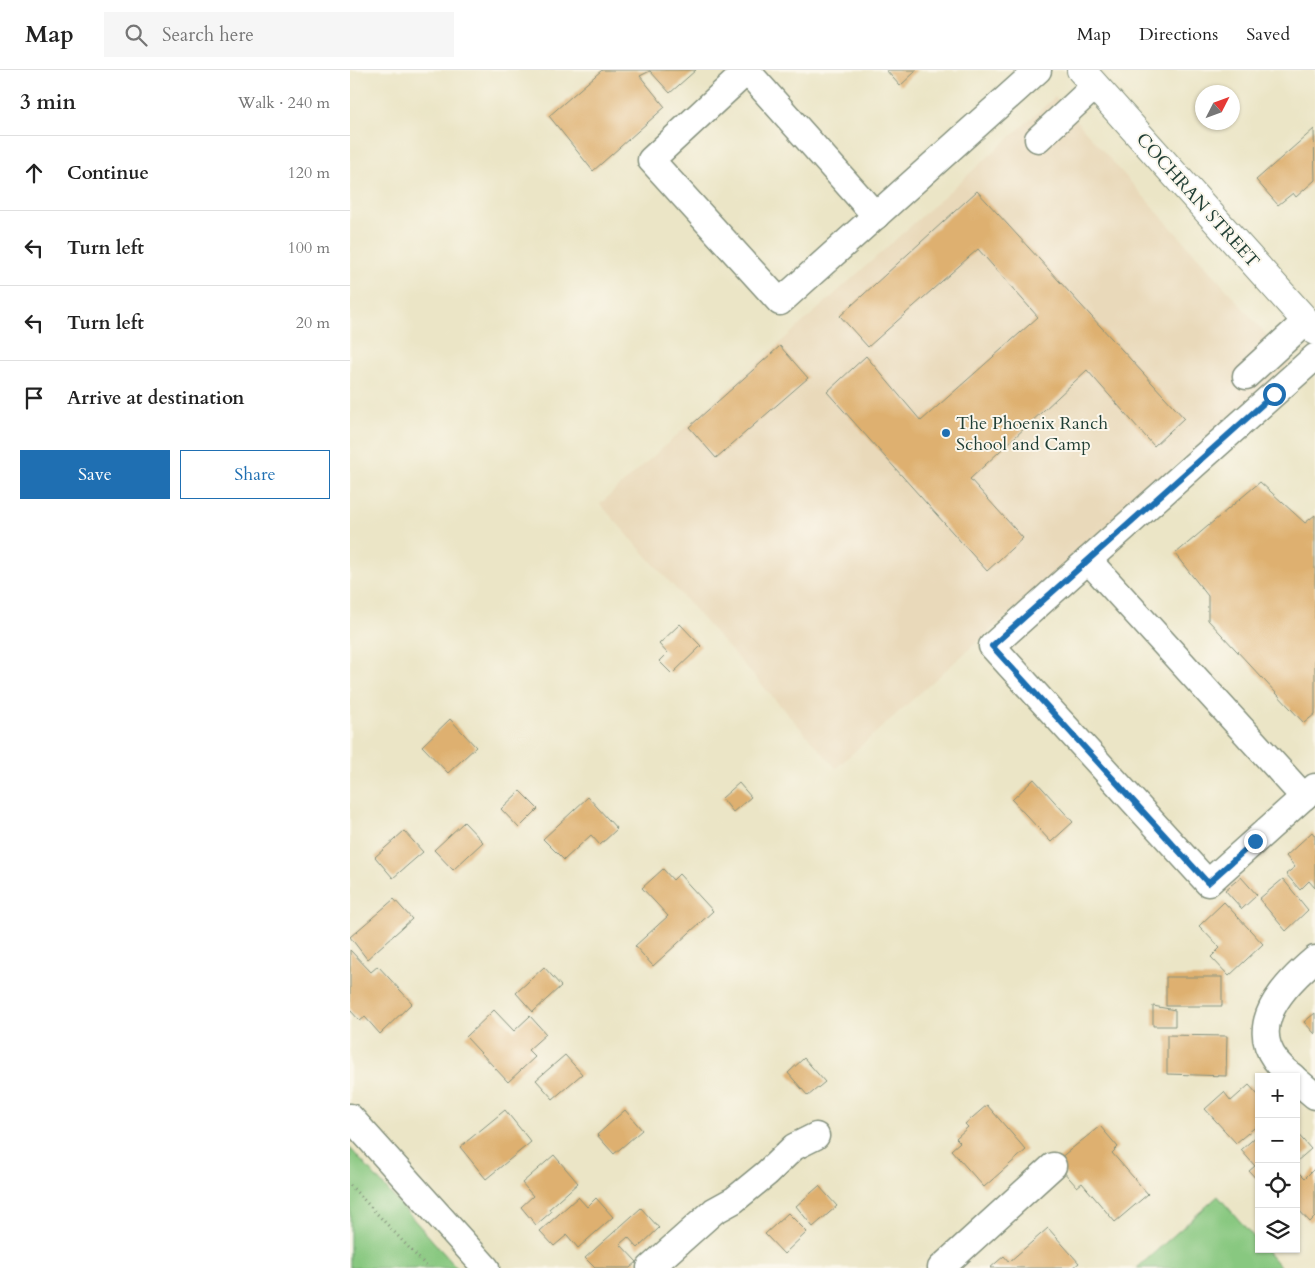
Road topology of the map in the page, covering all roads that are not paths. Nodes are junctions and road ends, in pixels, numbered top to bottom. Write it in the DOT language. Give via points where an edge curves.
graph roads {
  1 [pos="1038,70"];
  2 [pos="748,71"];
  3 [pos="1088,78"];
  4 [pos="1038,139"];
  5 [pos="876,216"];
  6 [pos="1311,326"];
  7 [pos="1315,357"];
  8 [pos="1246,376"];
  9 [pos="1088,560"];
  10 [pos="1309,792"];
  11 [pos="1315,958"];
  12 [pos="1287,1073"];
  13 [pos="1300,1083"];
  14 [pos="1315,1096"];
  15 [pos="350,1117"];
  16 [pos="816,1136"];
  17 [pos="1054,1166"];
  18 [pos="486,1268"];
  19 [pos="650,1268"];
  20 [pos="941,1268"];
  1 -- 5 [label="street"];
  2 -- 5 [label="street"];
  2 -- 5 [label="street" via="651,160 780,302"];
  3 -- 4 [label="street"];
  3 -- 6 [label="main road, COCHRAN STREET"];
  6 -- 8 [label="street"];
  7 -- 9 [label="street"];
  9 -- 10 [label="street"];
  9 -- 10 [label="street" via="992,646 1208,883"];
  11 -- 12 [label="street" via="1293,977 1273,1002 1267,1019 1266,1037 1272,1054"];
  13 -- 14 [label="street"];
  15 -- 18 [label="street"];
  16 -- 19 [label="street" via="794,1147 767,1173 734,1200 714,1211"];
  17 -- 20 [label="street"];
}
